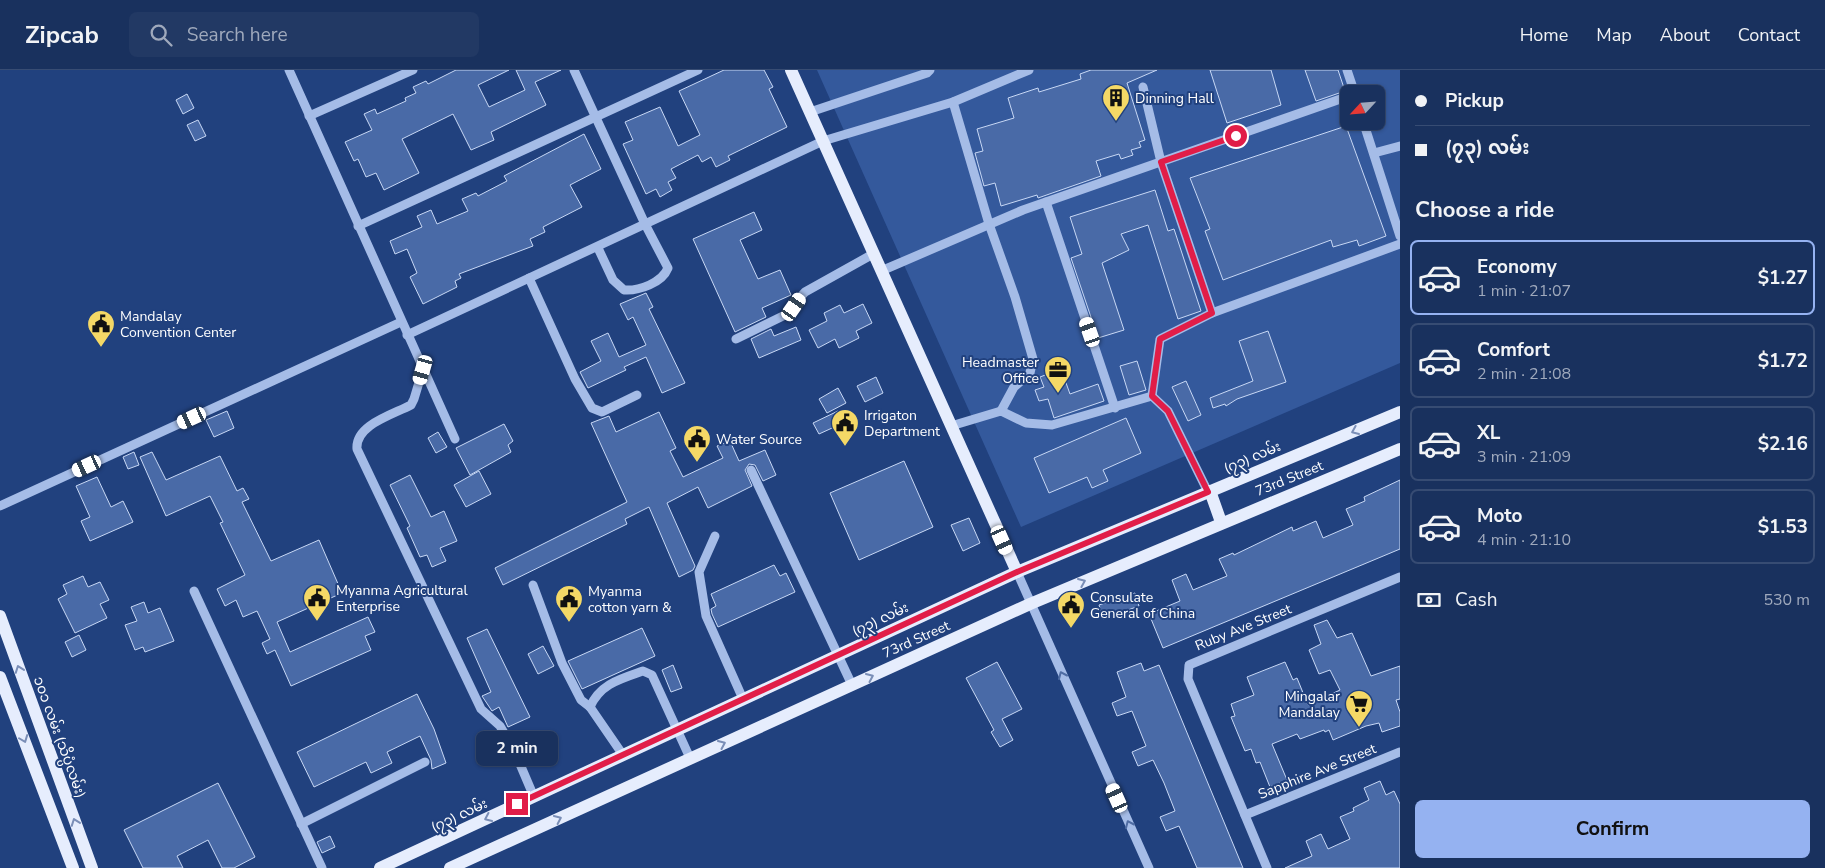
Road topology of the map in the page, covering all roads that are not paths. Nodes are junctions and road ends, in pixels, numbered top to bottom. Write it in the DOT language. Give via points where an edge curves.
graph roads {
  1 [pos="288,70"];
  2 [pos="413,70"];
  3 [pos="574,70"];
  4 [pos="698,70"];
  5 [pos="791,70"];
  6 [pos="930,70"];
  7 [pos="1029,70"];
  8 [pos="1347,70"];
  9 [pos="1352,85"];
  10 [pos="1143,87"];
  11 [pos="1340,99"];
  12 [pos="953,102"];
  13 [pos="810,112"];
  14 [pos="309,116"];
  15 [pos="595,116"];
  16 [pos="1367,130"];
  17 [pos="823,141"];
  18 [pos="1400,146"];
  19 [pos="1374,153"];
  20 [pos="1161,162"];
  21 [pos="1046,202"];
  22 [pos="645,224"];
  23 [pos="989,224"];
  24 [pos="358,226"];
  25 [pos="1400,236"];
  26 [pos="1400,244"];
  27 [pos="598,248"];
  28 [pos="873,254"];
  29 [pos="881,270"];
  30 [pos="529,278"];
  31 [pos="1212,313"];
  32 [pos="401,322"];
  33 [pos="407,336"];
  34 [pos="736,338"];
  35 [pos="423,370"];
  36 [pos="637,395"];
  37 [pos="1152,396"];
  38 [pos="1115,408"];
  39 [pos="1001,411"];
  40 [pos="1400,412"];
  41 [pos="951,426"];
  42 [pos="455,439"];
  43 [pos="1400,449"];
  44 [pos="751,470"];
  45 [pos="1209,492"];
  46 [pos="0,506"];
  47 [pos="1221,522"];
  48 [pos="715,536"];
  49 [pos="1017,572"];
  50 [pos="1400,577"];
  51 [pos="533,585"];
  52 [pos="194,591"];
  53 [pos="1030,604"];
  54 [pos="0,616"];
  55 [pos="838,655"];
  56 [pos="0,677"];
  57 [pos="852,685"];
  58 [pos="743,699"];
  59 [pos="590,707"];
  60 [pos="677,730"];
  61 [pos="1400,752"];
  62 [pos="623,755"];
  63 [pos="690,758"];
  64 [pos="425,762"];
  65 [pos="534,796"];
  66 [pos="1245,815"];
  67 [pos="302,824"];
  68 [pos="72,868"];
  69 [pos="92,868"];
  70 [pos="322,868"];
  71 [pos="380,868"];
  72 [pos="450,868"];
  73 [pos="1149,868"];
  74 [pos="1267,868"];
  1 -- 14 [label="street"];
  2 -- 14 [label="street"];
  3 -- 15 [label="street"];
  4 -- 15 [label="street"];
  5 -- 13 [label="main road"];
  6 -- 13 [label="street"];
  7 -- 12 [label="street"];
  8 -- 9 [label="street"];
  10 -- 20 [label="street"];
  11 -- 20 [label="street"];
  12 -- 17 [label="street"];
  12 -- 23 [label="street"];
  13 -- 17 [label="main road"];
  14 -- 24 [label="street"];
  15 -- 22 [label="street"];
  15 -- 24 [label="street"];
  16 -- 19 [label="street"];
  17 -- 22 [label="street"];
  17 -- 28 [label="main road"];
  18 -- 19 [label="street"];
  19 -- 25 [label="street"];
  20 -- 21 [label="street"];
  20 -- 31 [label="street"];
  21 -- 23 [label="street"];
  21 -- 38 [label="street"];
  22 -- 27 [label="street"];
  22 -- 27 [label="street" via="668,268 665,276 648,286 635,291 624,290 613,280"];
  23 -- 29 [label="street"];
  23 -- 39 [label="street" via="1033,359 1030,374 1014,387"];
  24 -- 32 [label="street"];
  26 -- 31 [label="street"];
  27 -- 30 [label="street"];
  28 -- 29 [label="main road"];
  28 -- 34 [label="street" via="805,292 785,315"];
  29 -- 41 [label="main road"];
  30 -- 33 [label="street"];
  30 -- 36 [label="street" via="575,379 592,408 602,412"];
  31 -- 37 [label="street" via="1160,339"];
  32 -- 33 [label="street"];
  32 -- 46 [label="street"];
  33 -- 35 [label="street"];
  35 -- 42 [label="street"];
  35 -- 65 [label="street" via="411,404 362,431 356,440 356,449 480,709 500,726"];
  37 -- 38 [label="street"];
  37 -- 45 [label="street" via="1168,411"];
  38 -- 39 [label="street" via="1052,426 1026,423"];
  39 -- 41 [label="street"];
  40 -- 45 [label="main road, (၇၃) လမ်း, one-way"];
  41 -- 49 [label="main road"];
  43 -- 47 [label="main road, 73rd Street"];
  44 -- 55 [label="street"];
  45 -- 47 [label="main road"];
  45 -- 49 [label="main road, (၇၃) လမ်း"];
  53 -- 47 [label="main road, 73rd Street, one-way"];
  48 -- 58 [label="street" via="699,572 706,616"];
  49 -- 53 [label="street"];
  49 -- 55 [label="main road, (၇၃) လမ်း"];
  50 -- 66 [label="street, Ruby Ave Street" via="1189,665 1188,679"];
  51 -- 59 [label="street" via="562,663 581,700"];
  52 -- 67 [label="street"];
  57 -- 53 [label="main road, 73rd Street, one-way"];
  73 -- 53 [label="street, one-way"];
  69 -- 54 [label="main road, ၁၀၁ လမ်း (သိပ္ပံလမ်း), one-way"];
  55 -- 57 [label="street"];
  55 -- 58 [label="main road, (၇၃) လမ်း"];
  56 -- 68 [label="main road, one-way"];
  63 -- 57 [label="main road, 73rd Street, one-way"];
  58 -- 60 [label="main road, (၇၃) လမ်း"];
  59 -- 60 [label="street" via="596,694 614,682 642,671 652,675"];
  59 -- 62 [label="street"];
  60 -- 62 [label="main road, (၇၃) လမ်း"];
  60 -- 63 [label="street"];
  61 -- 66 [label="street, Sapphire Ave Street"];
  62 -- 65 [label="main road, (၇၃) လမ်း"];
  72 -- 63 [label="main road, 73rd Street, one-way"];
  64 -- 67 [label="street"];
  65 -- 71 [label="main road, (၇၃) လမ်း, one-way"];
  66 -- 74 [label="street, Ruby Ave Street"];
  67 -- 70 [label="street"];
}
